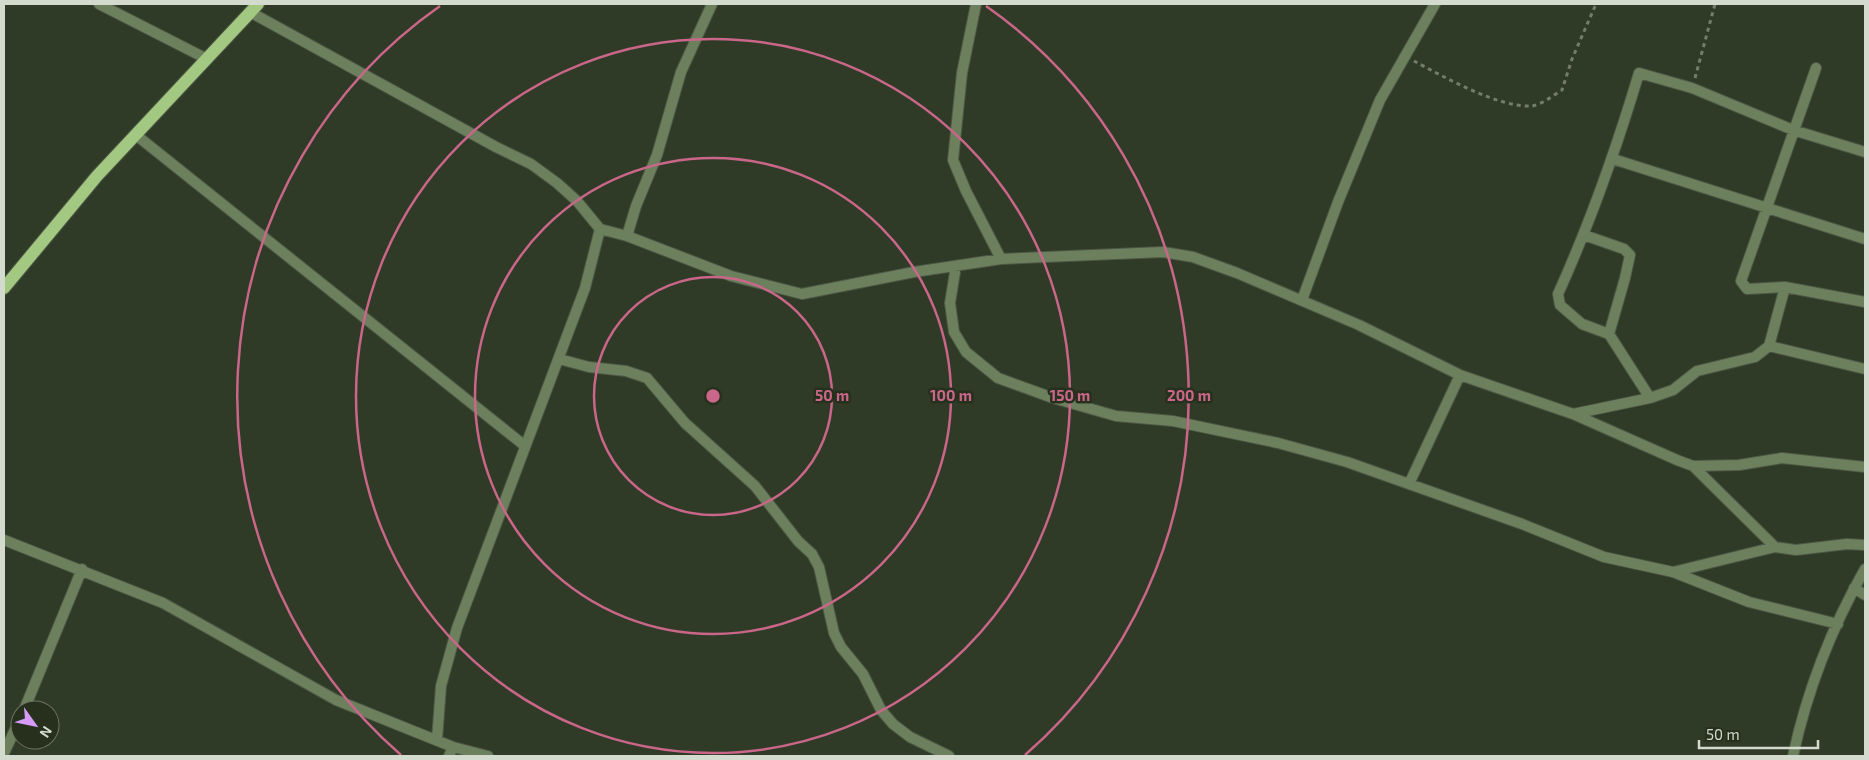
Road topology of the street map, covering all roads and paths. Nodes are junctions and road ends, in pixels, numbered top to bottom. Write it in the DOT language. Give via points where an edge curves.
graph roads {
  1 [pos="99,4"];
  2 [pos="712,4"];
  3 [pos="976,4"];
  4 [pos="1435,4"];
  5 [pos="1596,4"];
  6 [pos="1715,4"];
  7 [pos="254,8"];
  8 [pos="1404,56"];
  9 [pos="207,60"];
  10 [pos="1816,68"];
  11 [pos="1692,88"];
  12 [pos="1793,130"];
  13 [pos="136,135"];
  14 [pos="1865,152"];
  15 [pos="1613,159"];
  16 [pos="1765,207"];
  17 [pos="600,229"];
  18 [pos="1584,235"];
  19 [pos="627,236"];
  20 [pos="1865,239"];
  21 [pos="1001,260"];
  22 [pos="956,266"];
  23 [pos="1785,287"];
  24 [pos="4,288"];
  25 [pos="1302,300"];
  26 [pos="1865,302"];
  27 [pos="1609,334"];
  28 [pos="1769,346"];
  29 [pos="559,359"];
  30 [pos="1865,369"];
  31 [pos="1460,375"];
  32 [pos="1650,398"];
  33 [pos="1573,414"];
  34 [pos="525,446"];
  35 [pos="1693,466"];
  36 [pos="1865,467"];
  37 [pos="1409,484"];
  38 [pos="4,540"];
  39 [pos="1865,545"];
  40 [pos="1776,546"];
  41 [pos="82,569"];
  42 [pos="1865,569"];
  43 [pos="1673,572"];
  44 [pos="1854,588"];
  45 [pos="1865,595"];
  46 [pos="1838,624"];
  47 [pos="28,700"];
  48 [pos="10,740"];
  49 [pos="437,740"];
  50 [pos="451,752"];
  51 [pos="4,753"];
  52 [pos="488,756"];
  53 [pos="949,756"];
  54 [pos="1793,756"];
  1 -- 9 [label="street"];
  2 -- 19 [label="street" via="681,72 657,155"];
  3 -- 21 [label="street" via="962,73 953,160"];
  4 -- 8 [label="street"];
  5 -- 8 [label="path" via="1562,90 1534,106 1511,104 1456,83"];
  6 -- 11 [label="path"];
  7 -- 9 [label="main road"];
  7 -- 17 [label="street" via="496,147 532,164 577,201"];
  8 -- 25 [label="street" via="1368,128"];
  9 -- 13 [label="main road"];
  10 -- 12 [label="street"];
  11 -- 12 [label="street"];
  11 -- 15 [label="street" via="1639,73"];
  12 -- 14 [label="street"];
  12 -- 16 [label="street"];
  13 -- 24 [label="main road" via="97,176"];
  13 -- 34 [label="street"];
  15 -- 16 [label="street"];
  15 -- 18 [label="street"];
  16 -- 20 [label="street"];
  16 -- 23 [label="street" via="1740,281 1746,289"];
  17 -- 19 [label="street"];
  17 -- 29 [label="street" via="585,288"];
  18 -- 27 [label="street" via="1624,249 1630,255"];
  18 -- 27 [label="street" via="1558,294 1560,305 1582,324"];
  19 -- 22 [label="street" via="731,276 802,294"];
  21 -- 22 [label="street"];
  21 -- 25 [label="street" via="1163,252 1194,257"];
  22 -- 37 [label="street" via="950,303 954,332 966,352 998,378 1116,416 1173,421 1278,443"];
  23 -- 26 [label="street"];
  23 -- 28 [label="street"];
  25 -- 31 [label="street"];
  27 -- 32 [label="street"];
  28 -- 30 [label="street"];
  28 -- 32 [label="street" via="1756,356 1697,371 1673,390"];
  29 -- 34 [label="street"];
  29 -- 53 [label="street" via="647,378 685,423 754,486 812,554 819,567 834,632 841,647 864,674 881,710 910,737"];
  31 -- 33 [label="street"];
  31 -- 37 [label="street"];
  32 -- 33 [label="street"];
  33 -- 35 [label="street"];
  34 -- 49 [label="street" via="456,628 441,686"];
  35 -- 36 [label="street" via="1739,465 1782,458"];
  35 -- 40 [label="street"];
  37 -- 43 [label="street" via="1604,557"];
  38 -- 41 [label="street"];
  39 -- 40 [label="street" via="1796,550"];
  40 -- 43 [label="street"];
  41 -- 47 [label="street"];
  41 -- 49 [label="street" via="163,603 336,700"];
  42 -- 44 [label="street"];
  43 -- 46 [label="street" via="1749,602"];
  44 -- 45 [label="street"];
  44 -- 46 [label="street"];
  46 -- 54 [label="street" via="1811,689"];
  48 -- 51 [label="street"];
  49 -- 50 [label="street"];
  50 -- 52 [label="street"];
}
